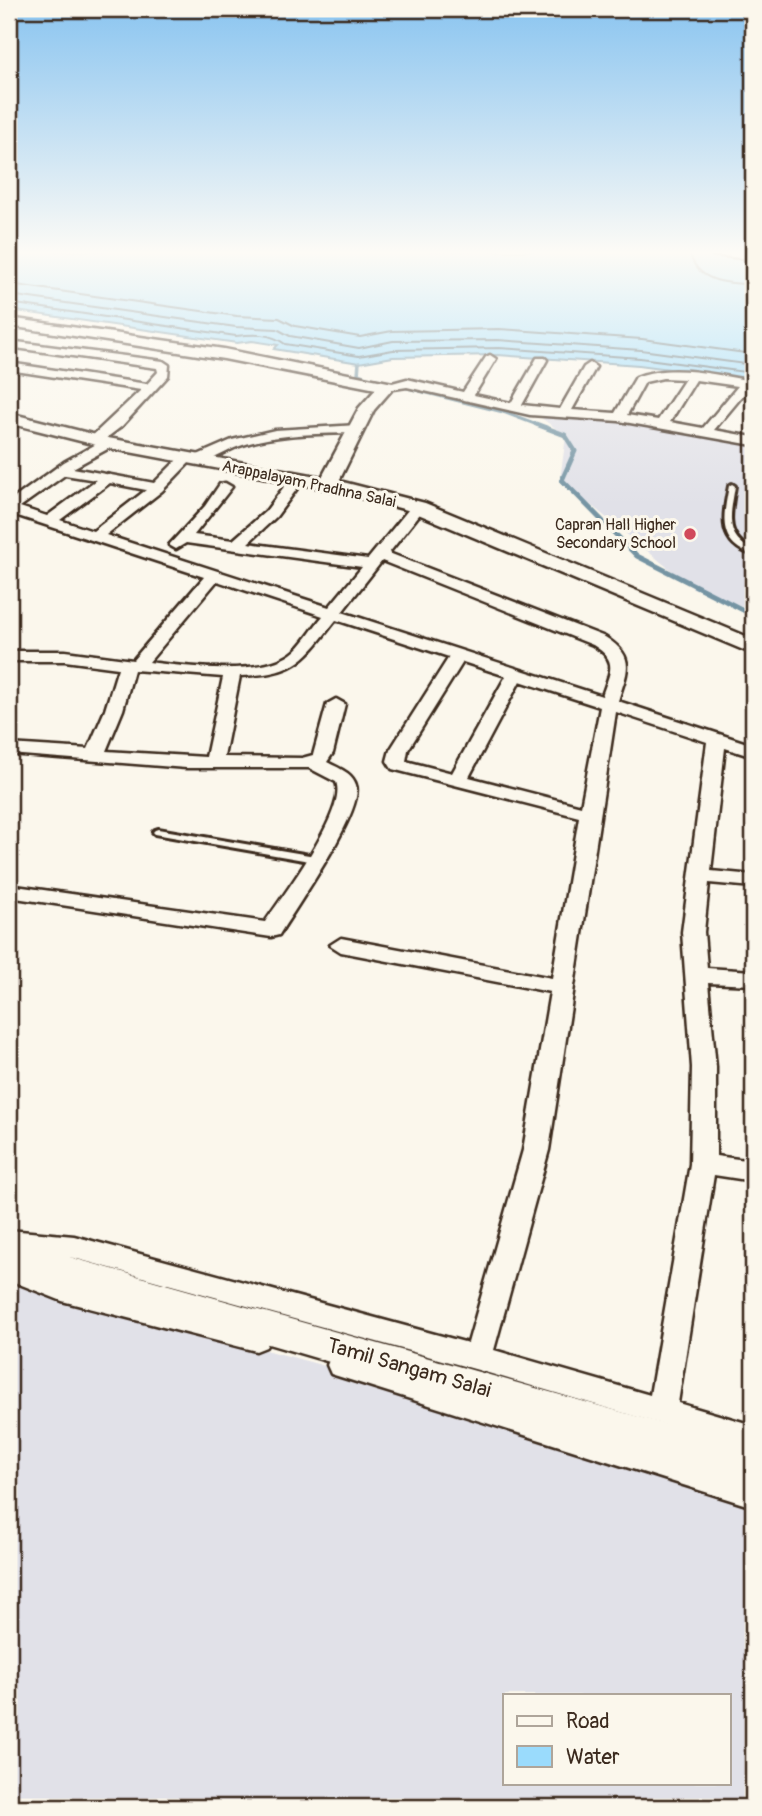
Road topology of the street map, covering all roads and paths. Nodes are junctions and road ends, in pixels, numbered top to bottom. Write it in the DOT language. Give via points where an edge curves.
graph roads {
  1 [pos="102,336"];
  2 [pos="168,336"];
  3 [pos="9,344"];
  4 [pos="490,359"];
  5 [pos="541,360"];
  6 [pos="9,366"];
  7 [pos="590,367"];
  8 [pos="692,377"];
  9 [pos="351,379"];
  10 [pos="750,384"];
  11 [pos="390,385"];
  12 [pos="149,388"];
  13 [pos="467,396"];
  14 [pos="514,408"];
  15 [pos="564,413"];
  16 [pos="619,417"];
  17 [pos="9,418"];
  18 [pos="662,424"];
  19 [pos="358,429"];
  20 [pos="707,431"];
  21 [pos="102,441"];
  22 [pos="753,441"];
  23 [pos="192,459"];
  24 [pos="62,470"];
  25 [pos="108,478"];
  26 [pos="297,479"];
  27 [pos="328,484"];
  28 [pos="732,486"];
  29 [pos="225,487"];
  30 [pos="157,488"];
  31 [pos="9,508"];
  32 [pos="418,508"];
  33 [pos="48,521"];
  34 [pos="95,536"];
  35 [pos="184,538"];
  36 [pos="230,545"];
  37 [pos="753,553"];
  38 [pos="160,557"];
  39 [pos="376,559"];
  40 [pos="210,572"];
  41 [pos="333,612"];
  42 [pos="753,647"];
  43 [pos="460,654"];
  44 [pos="9,656"];
  45 [pos="132,665"];
  46 [pos="233,671"];
  47 [pos="518,673"];
  48 [pos="609,703"];
  49 [pos="336,704"];
  50 [pos="717,738"];
  51 [pos="9,749"];
  52 [pos="753,751"];
  53 [pos="95,754"];
  54 [pos="312,762"];
  55 [pos="214,763"];
  56 [pos="457,782"];
  57 [pos="589,814"];
  58 [pos="158,832"];
  59 [pos="316,859"];
  60 [pos="702,876"];
  61 [pos="753,881"];
  62 [pos="9,891"];
  63 [pos="341,945"];
  64 [pos="696,975"];
  65 [pos="753,978"];
  66 [pos="560,987"];
  67 [pos="703,1164"];
  68 [pos="753,1171"];
  69 [pos="9,1241"];
  70 [pos="9,1254"];
  71 [pos="9,1268"];
  72 [pos="478,1358"];
  73 [pos="662,1410"];
  74 [pos="753,1438"];
  75 [pos="753,1468"];
  76 [pos="753,1493"];
  1 -- 9 [label="main road"];
  2 -- 9 [label="main road" via="333,367"];
  3 -- 12 [label="street" via="163,365 163,373"];
  4 -- 13 [label="street"];
  5 -- 14 [label="street"];
  6 -- 12 [label="street"];
  7 -- 15 [label="street"];
  8 -- 10 [label="street"];
  8 -- 16 [label="street" via="640,380"];
  8 -- 18 [label="street"];
  9 -- 11 [label="main road"];
  10 -- 20 [label="street"];
  11 -- 13 [label="street" via="415,384"];
  11 -- 19 [label="main road" via="374,397"];
  12 -- 21 [label="street"];
  13 -- 14 [label="street"];
  14 -- 15 [label="street"];
  15 -- 16 [label="street"];
  16 -- 18 [label="street"];
  17 -- 21 [label="main road, Arappalayam Pradhna Salai"];
  18 -- 20 [label="street"];
  19 -- 23 [label="street" via="246,438"];
  19 -- 27 [label="main road"];
  20 -- 22 [label="street"];
  21 -- 23 [label="main road, Arappalayam Pradhna Salai"];
  21 -- 24 [label="street"];
  23 -- 26 [label="main road, Arappalayam Pradhna Salai"];
  23 -- 30 [label="street"];
  24 -- 25 [label="street"];
  24 -- 31 [label="street"];
  25 -- 30 [label="street"];
  25 -- 33 [label="street"];
  26 -- 27 [label="main road, Arappalayam Pradhna Salai"];
  26 -- 36 [label="street" via="271,514"];
  27 -- 32 [label="main road, Arappalayam Pradhna Salai"];
  28 -- 37 [label="lane" via="725,527 730,539"];
  29 -- 35 [label="street"];
  30 -- 34 [label="street"];
  31 -- 33 [label="street"];
  32 -- 39 [label="street"];
  32 -- 42 [label="main road, Arappalayam Pradhna Salai"];
  33 -- 34 [label="street"];
  34 -- 38 [label="street"];
  35 -- 36 [label="street"];
  35 -- 38 [label="street"];
  36 -- 39 [label="street"];
  36 -- 40 [label="street"];
  38 -- 40 [label="street"];
  39 -- 41 [label="street"];
  39 -- 48 [label="street" via="612,649 620,667"];
  40 -- 41 [label="street"];
  40 -- 45 [label="street"];
  41 -- 43 [label="street"];
  41 -- 46 [label="street" via="297,658 266,670"];
  43 -- 47 [label="street"];
  43 -- 56 [label="street" via="396,761 406,769"];
  44 -- 45 [label="street"];
  45 -- 46 [label="street"];
  45 -- 53 [label="street"];
  46 -- 55 [label="street"];
  47 -- 48 [label="street"];
  47 -- 56 [label="street"];
  48 -- 50 [label="street"];
  48 -- 57 [label="street"];
  49 -- 54 [label="street" via="324,753"];
  50 -- 52 [label="street"];
  50 -- 60 [label="street"];
  51 -- 53 [label="street"];
  53 -- 55 [label="street"];
  54 -- 55 [label="street"];
  54 -- 59 [label="street" via="344,779 348,790"];
  56 -- 57 [label="street"];
  57 -- 66 [label="street"];
  58 -- 59 [label="lane"];
  59 -- 62 [label="street" via="271,930"];
  60 -- 61 [label="street"];
  60 -- 64 [label="street" via="693,932"];
  63 -- 66 [label="street"];
  64 -- 65 [label="street"];
  64 -- 67 [label="street" via="704,1067"];
  66 -- 72 [label="street" via="536,1150"];
  67 -- 68 [label="street"];
  67 -- 73 [label="street"];
  69 -- 72 [label="street" via="74,1247"];
  70 -- 75 [label="main road, Tamil Sangam Salai"];
  71 -- 76 [label="street" via="62,1290 274,1344"];
  72 -- 73 [label="street"];
  73 -- 74 [label="street"];
}
